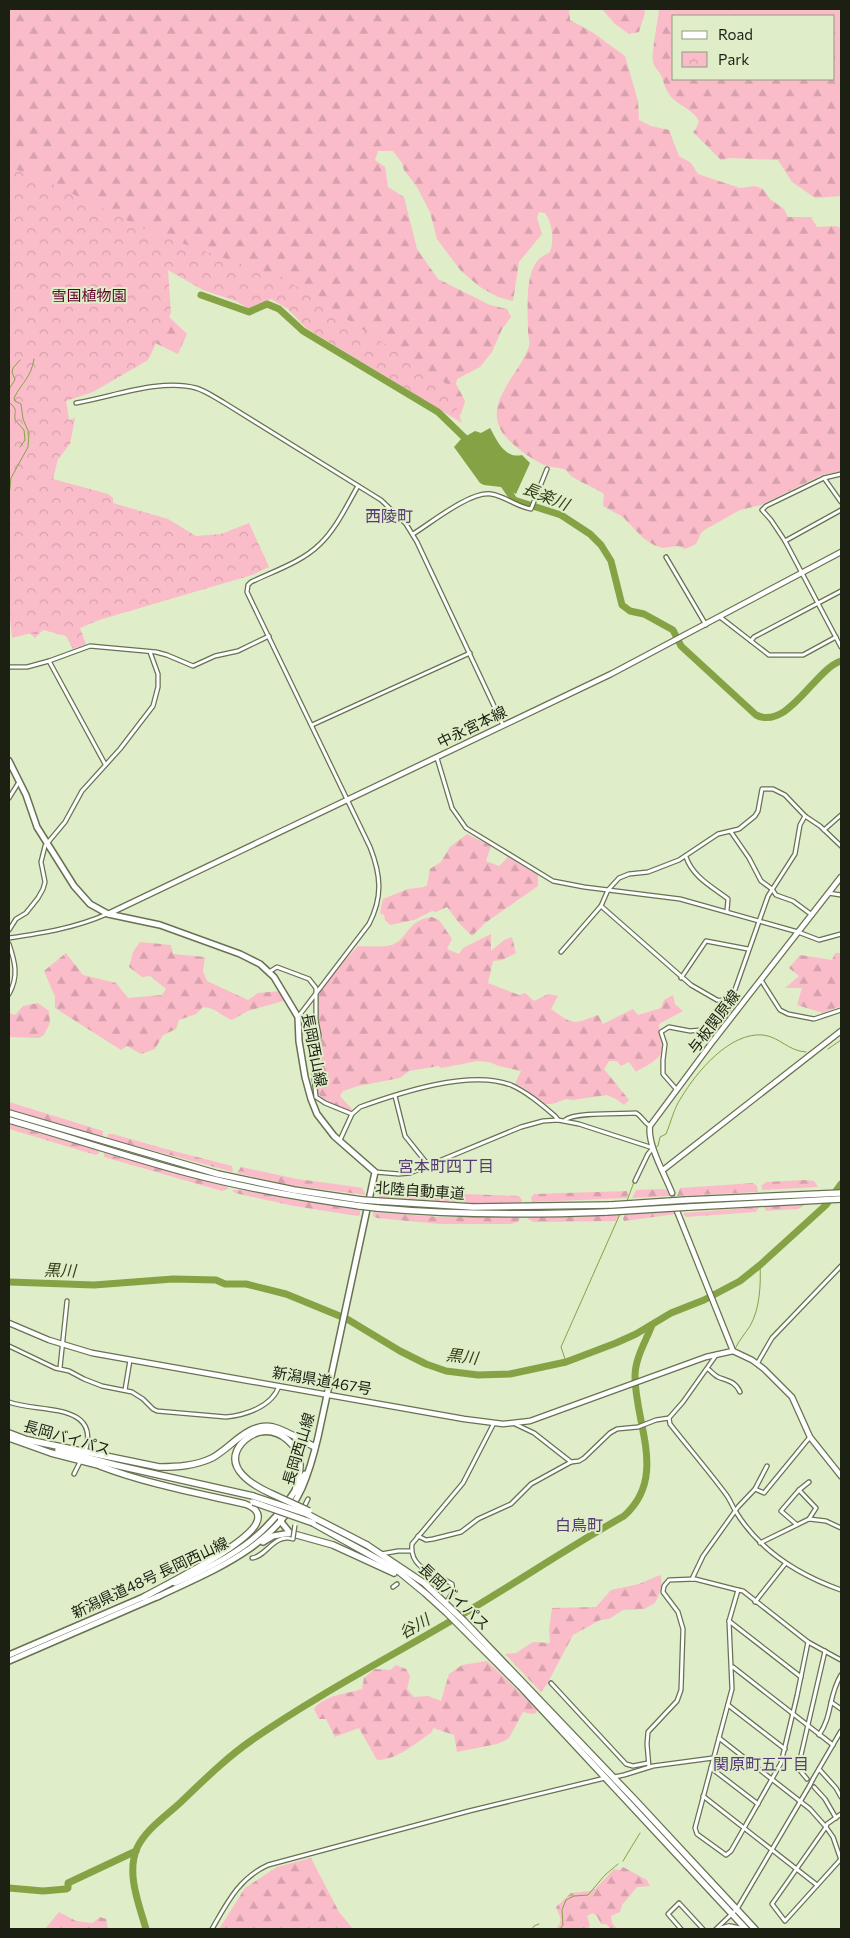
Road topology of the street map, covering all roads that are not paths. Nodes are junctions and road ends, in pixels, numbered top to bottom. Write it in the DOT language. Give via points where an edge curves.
graph roads {
  1 [pos="76,403"];
  2 [pos="547,469"];
  3 [pos="841,474"];
  4 [pos="824,478"];
  5 [pos="358,486"];
  6 [pos="841,502"];
  7 [pos="841,510"];
  8 [pos="413,534"];
  9 [pos="784,541"];
  10 [pos="841,552"];
  11 [pos="666,557"];
  12 [pos="801,573"];
  13 [pos="841,591"];
  14 [pos="818,603"];
  15 [pos="720,617"];
  16 [pos="706,625"];
  17 [pos="269,636"];
  18 [pos="836,637"];
  19 [pos="751,641"];
  20 [pos="841,647"];
  21 [pos="150,652"];
  22 [pos="470,653"];
  23 [pos="49,661"];
  24 [pos="9,667"];
  25 [pos="312,725"];
  26 [pos="503,726"];
  27 [pos="437,758"];
  28 [pos="9,761"];
  29 [pos="105,764"];
  30 [pos="20,780"];
  31 [pos="9,798"];
  32 [pos="347,800"];
  33 [pos="841,815"];
  34 [pos="805,816"];
  35 [pos="824,830"];
  36 [pos="731,832"];
  37 [pos="47,843"];
  38 [pos="841,846"];
  39 [pos="686,857"];
  40 [pos="841,877"];
  41 [pos="772,889"];
  42 [pos="608,890"];
  43 [pos="828,893"];
  44 [pos="841,895"];
  45 [pos="600,906"];
  46 [pos="727,912"];
  47 [pos="108,914"];
  48 [pos="812,915"];
  49 [pos="758,922"];
  50 [pos="9,930"];
  51 [pos="798,932"];
  52 [pos="841,934"];
  53 [pos="9,938"];
  54 [pos="9,944"];
  55 [pos="748,949"];
  56 [pos="561,952"];
  57 [pos="269,972"];
  58 [pos="681,978"];
  59 [pos="761,980"];
  60 [pos="316,991"];
  61 [pos="9,994"];
  62 [pos="731,1001"];
  63 [pos="841,1010"];
  64 [pos="298,1017"];
  65 [pos="841,1031"];
  66 [pos="677,1090"];
  67 [pos="395,1096"];
  68 [pos="9,1113"];
  69 [pos="352,1114"];
  70 [pos="9,1120"];
  71 [pos="558,1120"];
  72 [pos="564,1121"];
  73 [pos="650,1126"];
  74 [pos="340,1141"];
  75 [pos="653,1148"];
  76 [pos="429,1166"];
  77 [pos="663,1170"];
  78 [pos="375,1172"];
  79 [pos="635,1181"];
  80 [pos="841,1192"];
  81 [pos="672,1193"];
  82 [pos="841,1199"];
  83 [pos="361,1203"];
  84 [pos="687,1204"];
  85 [pos="377,1205"];
  86 [pos="534,1210"];
  87 [pos="677,1211"];
  88 [pos="841,1266"];
  89 [pos="67,1301"];
  90 [pos="9,1323"];
  91 [pos="63,1345"];
  92 [pos="9,1346"];
  93 [pos="732,1351"];
  94 [pos="718,1354"];
  95 [pos="130,1360"];
  96 [pos="757,1364"];
  97 [pos="60,1368"];
  98 [pos="708,1369"];
  99 [pos="279,1386"];
  100 [pos="125,1390"];
  101 [pos="740,1392"];
  102 [pos="328,1395"];
  103 [pos="9,1402"];
  104 [pos="669,1418"];
  105 [pos="494,1424"];
  106 [pos="515,1424"];
  107 [pos="9,1433"];
  108 [pos="810,1437"];
  109 [pos="9,1438"];
  110 [pos="315,1449"];
  111 [pos="83,1456"];
  112 [pos="571,1462"];
  113 [pos="100,1466"];
  114 [pos="767,1466"];
  115 [pos="74,1474"];
  116 [pos="841,1476"];
  117 [pos="809,1482"];
  118 [pos="755,1489"];
  119 [pos="799,1490"];
  120 [pos="295,1492"];
  121 [pos="253,1499"];
  122 [pos="308,1499"];
  123 [pos="283,1507"];
  124 [pos="735,1512"];
  125 [pos="280,1520"];
  126 [pos="809,1520"];
  127 [pos="796,1524"];
  128 [pos="841,1528"];
  129 [pos="292,1535"];
  130 [pos="418,1536"];
  131 [pos="760,1543"];
  132 [pos="368,1545"];
  133 [pos="411,1551"];
  134 [pos="382,1554"];
  135 [pos="252,1558"];
  136 [pos="372,1559"];
  137 [pos="363,1564"];
  138 [pos="785,1564"];
  139 [pos="692,1579"];
  140 [pos="396,1584"];
  141 [pos="393,1587"];
  142 [pos="738,1590"];
  143 [pos="841,1590"];
  144 [pos="144,1596"];
  145 [pos="157,1597"];
  146 [pos="755,1602"];
  147 [pos="445,1604"];
  148 [pos="449,1611"];
  149 [pos="729,1620"];
  150 [pos="808,1642"];
  151 [pos="825,1651"];
  152 [pos="9,1655"];
  153 [pos="841,1660"];
  154 [pos="9,1661"];
  155 [pos="732,1667"];
  156 [pos="841,1675"];
  157 [pos="801,1677"];
  158 [pos="551,1683"];
  159 [pos="830,1701"];
  160 [pos="728,1704"];
  161 [pos="841,1709"];
  162 [pos="793,1714"];
  163 [pos="808,1726"];
  164 [pos="841,1731"];
  165 [pos="819,1735"];
  166 [pos="719,1738"];
  167 [pos="833,1745"];
  168 [pos="785,1750"];
  169 [pos="713,1758"];
  170 [pos="648,1765"];
  171 [pos="711,1768"];
  172 [pos="819,1769"];
  173 [pos="612,1777"];
  174 [pos="605,1778"];
  175 [pos="807,1779"];
  176 [pos="772,1780"];
  177 [pos="841,1784"];
  178 [pos="814,1787"];
  179 [pos="836,1788"];
  180 [pos="703,1796"];
  181 [pos="841,1797"];
  182 [pos="800,1801"];
  183 [pos="758,1804"];
  184 [pos="841,1814"];
  185 [pos="836,1818"];
  186 [pos="826,1827"];
  187 [pos="744,1828"];
  188 [pos="772,1849"];
  189 [pos="841,1859"];
  190 [pos="796,1868"];
  191 [pos="817,1885"];
  192 [pos="734,1912"];
  193 [pos="212,1929"];
  194 [pos="681,1929"];
  195 [pos="703,1929"];
  196 [pos="716,1929"];
  197 [pos="722,1929"];
  198 [pos="739,1929"];
  199 [pos="746,1929"];
  200 [pos="755,1929"];
  1 -- 5 [label="street" via="159,386 196,388 208,392"];
  2 -- 8 [label="street" via="531,509 493,494 482,494"];
  3 -- 4 [label="street"];
  4 -- 6 [label="street"];
  4 -- 9 [label="street" via="762,510"];
  5 -- 8 [label="street" via="391,508"];
  5 -- 17 [label="street" via="319,545 248,585 247,592"];
  7 -- 9 [label="street"];
  8 -- 22 [label="street"];
  9 -- 12 [label="street"];
  10 -- 12 [label="main road, 中永宮本線"];
  11 -- 16 [label="street"];
  12 -- 14 [label="street"];
  12 -- 15 [label="main road, 中永宮本線"];
  13 -- 14 [label="street"];
  14 -- 18 [label="street"];
  14 -- 19 [label="street"];
  15 -- 16 [label="main road, 中永宮本線"];
  15 -- 19 [label="street"];
  16 -- 26 [label="main road, 中永宮本線"];
  17 -- 21 [label="street" via="238,651 215,656 193,666"];
  17 -- 25 [label="street"];
  18 -- 19 [label="street" via="797,655 770,655"];
  18 -- 20 [label="street"];
  21 -- 23 [label="street" via="90,646"];
  21 -- 29 [label="street" via="158,674 153,706"];
  22 -- 25 [label="street"];
  22 -- 26 [label="street"];
  23 -- 24 [label="street" via="26,667"];
  23 -- 29 [label="street"];
  25 -- 32 [label="street"];
  26 -- 27 [label="main road, 中永宮本線"];
  27 -- 32 [label="main road, 中永宮本線"];
  27 -- 42 [label="street" via="455,813 469,831 553,880"];
  28 -- 30 [label="main road, 長岡西山線"];
  29 -- 37 [label="street" via="82,791 65,822"];
  30 -- 31 [label="street"];
  30 -- 37 [label="main road, 長岡西山線" via="37,828"];
  32 -- 47 [label="main road, 中永宮本線"];
  32 -- 60 [label="street" via="377,868 380,890 376,909 366,930"];
  33 -- 35 [label="street"];
  34 -- 35 [label="street"];
  34 -- 36 [label="street" via="785,795 773,789 762,789 755,816 739,830"];
  34 -- 41 [label="street" via="800,825 795,854"];
  35 -- 38 [label="street"];
  36 -- 39 [label="street" via="718,834"];
  36 -- 41 [label="street" via="759,879"];
  37 -- 47 [label="main road, 長岡西山線" via="80,893 94,908"];
  37 -- 50 [label="street" via="41,862 45,882 43,889"];
  39 -- 42 [label="street" via="648,872 624,875"];
  39 -- 46 [label="street" via="691,870 700,879 728,898"];
  40 -- 43 [label="main road, 与板関原線"];
  41 -- 48 [label="street" via="776,895 793,901"];
  41 -- 49 [label="street"];
  42 -- 45 [label="street"];
  42 -- 46 [label="street" via="680,899"];
  43 -- 44 [label="street"];
  43 -- 48 [label="main road, 与板関原線"];
  45 -- 56 [label="street"];
  45 -- 58 [label="street"];
  46 -- 49 [label="street"];
  47 -- 53 [label="street" via="89,923"];
  47 -- 57 [label="main road, 長岡西山線" via="171,928 240,954"];
  48 -- 51 [label="main road, 与板関原線"];
  49 -- 51 [label="street"];
  49 -- 55 [label="street"];
  51 -- 52 [label="street" via="819,940"];
  51 -- 59 [label="main road, 与板関原線"];
  54 -- 61 [label="street" via="16,967"];
  55 -- 58 [label="street" via="706,941"];
  55 -- 62 [label="street"];
  57 -- 60 [label="street" via="277,967 289,970 309,979"];
  57 -- 64 [label="main road, 長岡西山線"];
  58 -- 62 [label="street" via="710,997"];
  59 -- 63 [label="street" via="780,1010 788,1014 814,1019"];
  59 -- 66 [label="main road, 与板関原線"];
  60 -- 64 [label="street"];
  60 -- 69 [label="street" via="319,1035 314,1077 316,1097"];
  62 -- 66 [label="street" via="726,1015 712,1029 690,1031 669,1026 661,1032 666,1044 662,1070 664,1077"];
  64 -- 74 [label="main road, 長岡西山線" via="299,1042 311,1100 323,1123"];
  65 -- 77 [label="main road"];
  66 -- 73 [label="main road, 与板関原線"];
  67 -- 69 [label="street" via="360,1107"];
  67 -- 71 [label="street" via="441,1082 498,1082 520,1090"];
  67 -- 76 [label="street" via="405,1136"];
  68 -- 83 [label="highway, 北陸自動車道" via="218,1174"];
  69 -- 74 [label="street"];
  70 -- 83 [label="highway, 北陸自動車道" via="219,1181 293,1196"];
  71 -- 72 [label="street"];
  71 -- 76 [label="street" via="530,1124"];
  72 -- 73 [label="street" via="586,1115 636,1113"];
  72 -- 75 [label="street"];
  73 -- 75 [label="main road"];
  74 -- 78 [label="main road, 長岡西山線"];
  75 -- 77 [label="main road"];
  75 -- 79 [label="street"];
  76 -- 78 [label="street" via="410,1174"];
  77 -- 81 [label="main road"];
  78 -- 102 [label="main road, 長岡西山線"];
  80 -- 84 [label="highway, 北陸自動車道"];
  82 -- 84 [label="highway, 北陸自動車道"];
  83 -- 85 [label="highway, 北陸自動車道, bridge"];
  84 -- 86 [label="highway, 北陸自動車道, bridge"];
  84 -- 86 [label="highway, 北陸自動車道, bridge" via="607,1212"];
  85 -- 86 [label="highway, 北陸自動車道" via="520,1207"];
  85 -- 86 [label="highway, 北陸自動車道" via="436,1213 519,1214"];
  87 -- 93 [label="main road"];
  88 -- 96 [label="street" via="772,1338"];
  89 -- 91 [label="street"];
  90 -- 91 [label="main road, 新潟県道467号"];
  91 -- 95 [label="main road, 新潟県道467号"];
  91 -- 97 [label="street"];
  92 -- 97 [label="street"];
  93 -- 94 [label="main road, 新潟県道467号"];
  93 -- 96 [label="main road"];
  94 -- 98 [label="street"];
  94 -- 106 [label="main road, 新潟県道467号"];
  95 -- 99 [label="main road, 新潟県道467号"];
  95 -- 100 [label="street"];
  96 -- 108 [label="main road" via="792,1397"];
  97 -- 100 [label="street" via="102,1386"];
  98 -- 101 [label="street" via="716,1376 731,1381"];
  98 -- 104 [label="street"];
  99 -- 100 [label="street" via="272,1398 258,1408 226,1417 157,1411"];
  99 -- 102 [label="main road, 新潟県道467号"];
  102 -- 105 [label="main road, 新潟県道467号"];
  102 -- 110 [label="main road, 長岡西山線"];
  103 -- 111 [label="street" via="57,1409 81,1421 89,1435"];
  104 -- 112 [label="street" via="614,1430 588,1456"];
  104 -- 124 [label="street" via="697,1460 732,1502"];
  105 -- 106 [label="main road, 新潟県道467号"];
  105 -- 130 [label="street" via="463,1483"];
  106 -- 112 [label="street" via="534,1432"];
  107 -- 111 [label="highway, 長岡バイパス"];
  108 -- 116 [label="main road"];
  108 -- 118 [label="street" via="764,1493"];
  109 -- 111 [label="highway, 長岡バイパス" via="27,1446"];
  110 -- 111 [label="highway" via="280,1430 266,1427 250,1431 212,1457 180,1467"];
  110 -- 120 [label="main road, 新潟県道48号 長岡西山線"];
  110 -- 125 [label="main road, 長岡西山線" via="302,1489"];
  111 -- 113 [label="highway, 長岡バイパス"];
  111 -- 115 [label="street"];
  111 -- 121 [label="highway, 長岡バイパス"];
  112 -- 130 [label="street" via="532,1484 511,1504 478,1519 460,1532 426,1540"];
  113 -- 121 [label="highway, 長岡バイパス"];
  113 -- 144 [label="highway" via="159,1484 246,1504 258,1513 255,1525 234,1543"];
  114 -- 118 [label="street"];
  117 -- 119 [label="street"];
  118 -- 124 [label="street"];
  119 -- 126 [label="street" via="816,1508"];
  119 -- 127 [label="street" via="782,1511"];
  120 -- 123 [label="main road, 新潟県道48号 長岡西山線"];
  120 -- 132 [label="highway, bridge" via="300,1465 296,1449 282,1436 261,1432 240,1445 236,1465 247,1481"];
  121 -- 132 [label="highway, 長岡バイパス, bridge" via="307,1514"];
  121 -- 136 [label="highway, 長岡バイパス, bridge" via="313,1523"];
  122 -- 129 [label="street, bridge"];
  123 -- 125 [label="main road"];
  123 -- 144 [label="main road, 新潟県道48号 長岡西山線" via="262,1532 238,1551"];
  124 -- 131 [label="street"];
  124 -- 139 [label="street" via="703,1556"];
  125 -- 129 [label="main road"];
  125 -- 145 [label="main road, 長岡西山線" via="236,1559"];
  126 -- 127 [label="street"];
  126 -- 128 [label="street" via="826,1521"];
  127 -- 131 [label="street"];
  129 -- 135 [label="street" via="293,1539 279,1539"];
  129 -- 136 [label="highway"];
  129 -- 145 [label="main road, 新潟県道48号 長岡西山線" via="273,1536 227,1568"];
  130 -- 133 [label="street"];
  131 -- 138 [label="street"];
  132 -- 134 [label="highway, 長岡バイパス"];
  133 -- 134 [label="street"];
  133 -- 147 [label="street" via="418,1565 452,1584 453,1592"];
  134 -- 136 [label="street"];
  134 -- 147 [label="highway, 長岡バイパス" via="424,1583"];
  136 -- 137 [label="street"];
  136 -- 148 [label="highway, 長岡バイパス"];
  138 -- 143 [label="street"];
  138 -- 146 [label="street"];
  139 -- 142 [label="street"];
  139 -- 170 [label="street" via="669,1580 664,1586 663,1592 678,1612 683,1628 681,1690 677,1701 648,1732"];
  140 -- 141 [label="street"];
  142 -- 146 [label="street"];
  142 -- 149 [label="street"];
  144 -- 152 [label="main road, 新潟県道48号 長岡西山線"];
  145 -- 154 [label="main road, 新潟県道48号 長岡西山線"];
  146 -- 150 [label="street"];
  147 -- 148 [label="highway, 長岡バイパス"];
  148 -- 173 [label="highway, 長岡バイパス" via="464,1621"];
  148 -- 174 [label="highway, 長岡バイパス"];
  149 -- 155 [label="street"];
  149 -- 157 [label="street"];
  150 -- 151 [label="street"];
  150 -- 157 [label="street"];
  151 -- 153 [label="street"];
  151 -- 163 [label="street"];
  155 -- 160 [label="street"];
  155 -- 162 [label="street"];
  156 -- 159 [label="street"];
  157 -- 162 [label="street"];
  158 -- 170 [label="street" via="626,1764"];
  159 -- 161 [label="street"];
  159 -- 165 [label="street" via="827,1723"];
  160 -- 166 [label="street"];
  160 -- 168 [label="street"];
  162 -- 163 [label="street"];
  162 -- 168 [label="street"];
  163 -- 165 [label="street"];
  163 -- 175 [label="street" via="798,1768"];
  164 -- 167 [label="street"];
  165 -- 167 [label="street"];
  166 -- 169 [label="street"];
  166 -- 176 [label="street"];
  167 -- 172 [label="street"];
  168 -- 176 [label="street"];
  169 -- 170 [label="street"];
  169 -- 171 [label="street"];
  170 -- 173 [label="street" via="624,1776"];
  171 -- 180 [label="street"];
  171 -- 183 [label="street"];
  172 -- 179 [label="street"];
  172 -- 182 [label="street, bridge"];
  173 -- 174 [label="street"];
  173 -- 192 [label="highway, 長岡バイパス"];
  174 -- 192 [label="highway, 長岡バイパス"];
  174 -- 193 [label="street" via="268,1865 238,1886"];
  176 -- 182 [label="street"];
  176 -- 183 [label="street"];
  177 -- 179 [label="street"];
  178 -- 185 [label="street"];
  179 -- 181 [label="street"];
  180 -- 187 [label="street"];
  180 -- 187 [label="street" via="695,1828 697,1834 726,1855"];
  182 -- 186 [label="street"];
  182 -- 188 [label="street"];
  183 -- 187 [label="street"];
  184 -- 185 [label="street"];
  185 -- 186 [label="street"];
  186 -- 189 [label="street"];
  186 -- 190 [label="street"];
  187 -- 188 [label="street"];
  188 -- 190 [label="street"];
  188 -- 192 [label="street"];
  189 -- 191 [label="street"];
  190 -- 191 [label="street"];
  190 -- 191 [label="street" via="772,1904 785,1921"];
  192 -- 196 [label="street"];
  192 -- 199 [label="highway, 長岡バイパス"];
  192 -- 200 [label="highway, 長岡バイパス"];
  194 -- 195 [label="street" via="668,1914 679,1903"];
  197 -- 198 [label="highway"];
}
